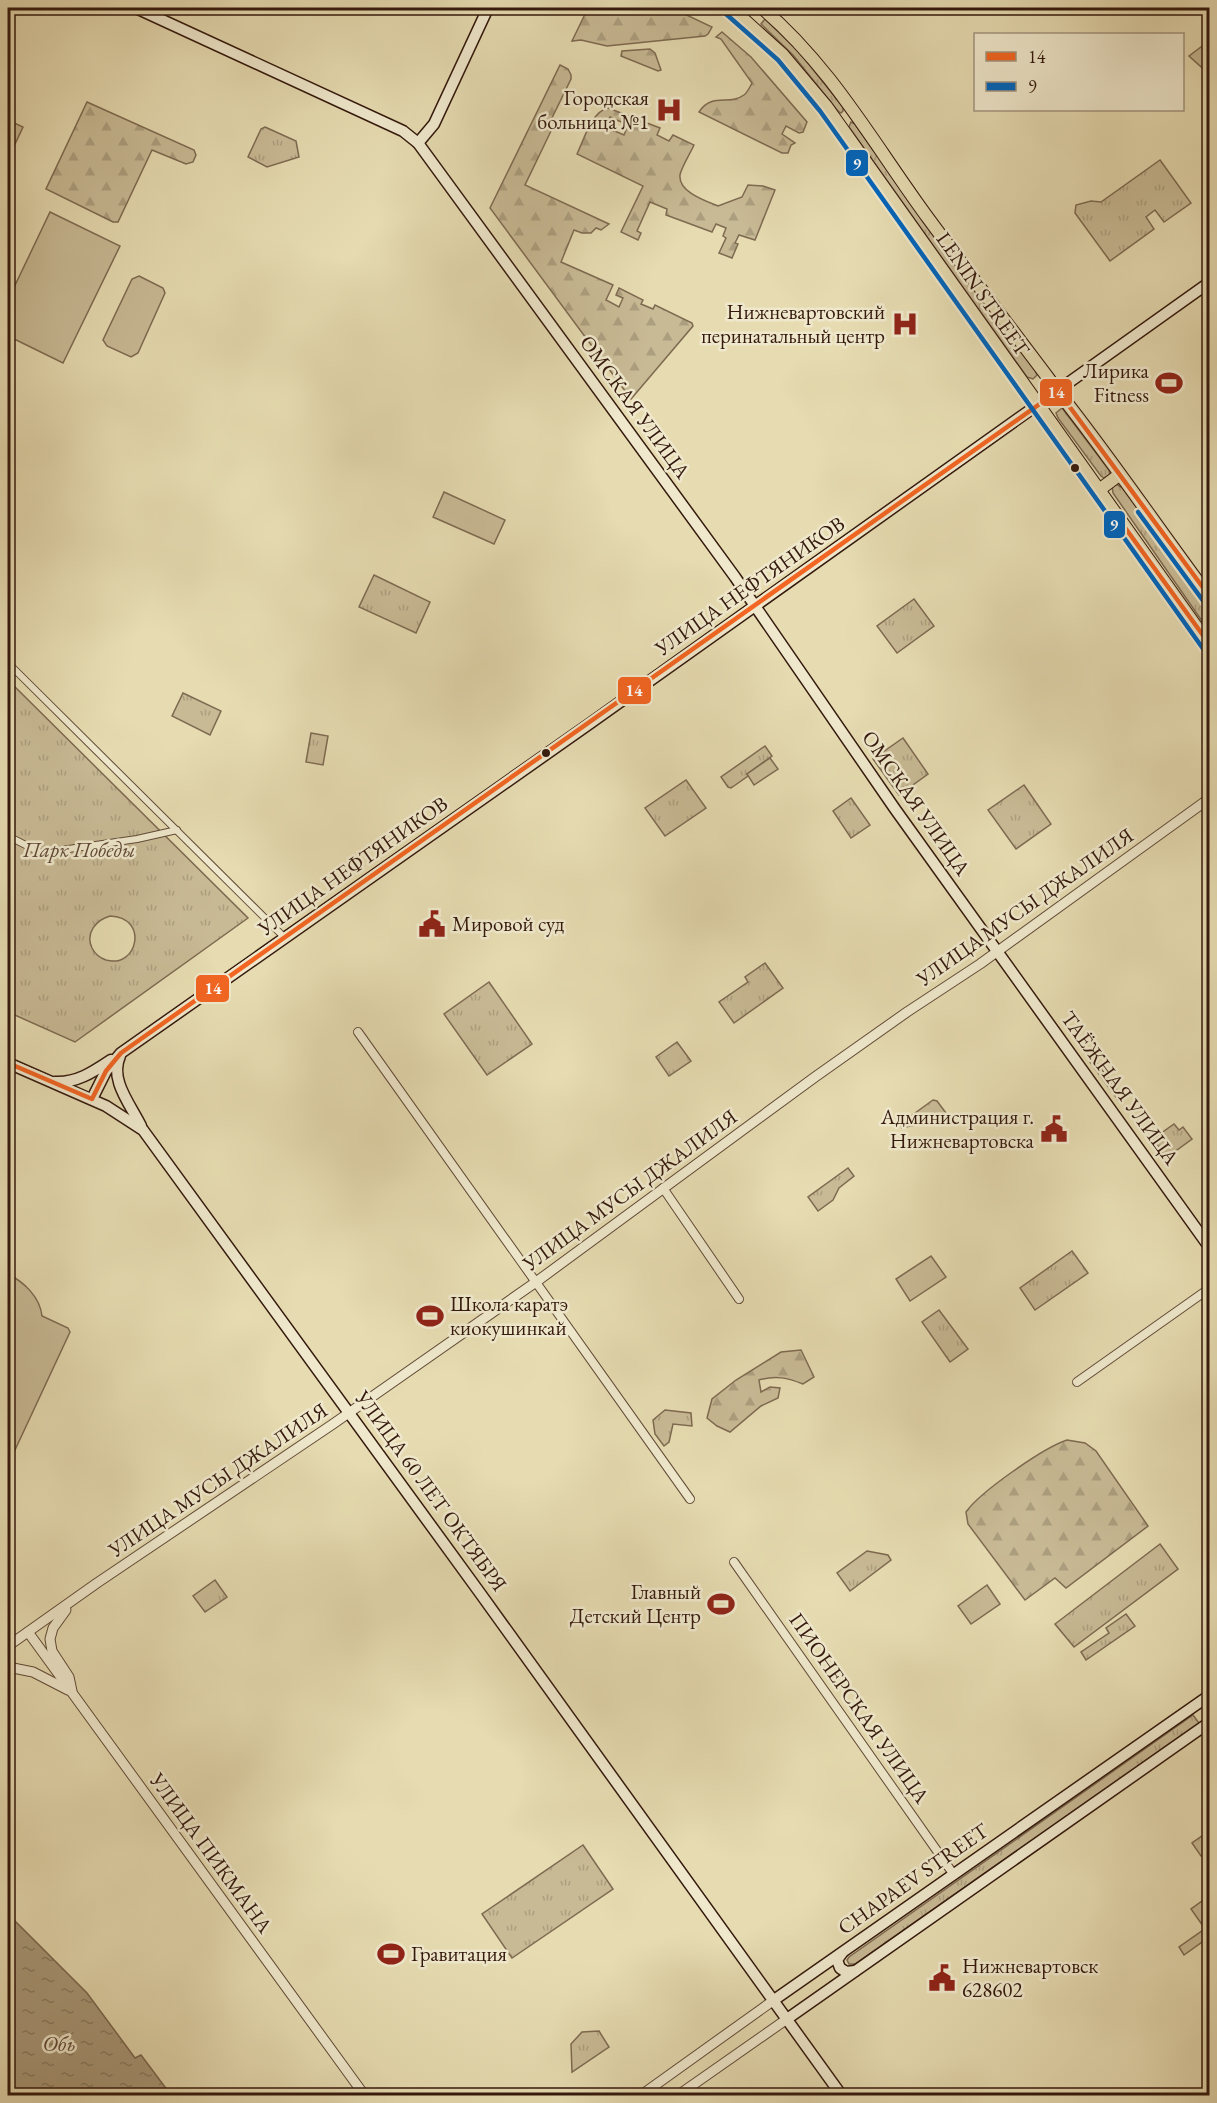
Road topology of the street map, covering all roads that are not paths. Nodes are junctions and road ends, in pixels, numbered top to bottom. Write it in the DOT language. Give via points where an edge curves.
graph roads {
  1 [pos="136,8"];
  2 [pos="488,8"];
  3 [pos="730,8"];
  4 [pos="767,9"];
  5 [pos="854,112"];
  6 [pos="838,124"];
  7 [pos="418,143"];
  8 [pos="1209,282"];
  9 [pos="1058,390"];
  10 [pos="1037,404"];
  11 [pos="1119,475"];
  12 [pos="1099,490"];
  13 [pos="1209,598"];
  14 [pos="755,606"];
  15 [pos="1209,646"];
  16 [pos="8,663"];
  17 [pos="1209,798"];
  18 [pos="177,830"];
  19 [pos="8,836"];
  20 [pos="285,938"];
  21 [pos="998,951"];
  22 [pos="358,1032"];
  23 [pos="122,1053"];
  24 [pos="8,1063"];
  25 [pos="48,1081"];
  26 [pos="92,1099"];
  27 [pos="143,1130"];
  28 [pos="663,1188"];
  29 [pos="1209,1248"];
  30 [pos="536,1282"];
  31 [pos="1209,1288"];
  32 [pos="740,1299"];
  33 [pos="1077,1382"];
  34 [pos="349,1413"];
  35 [pos="690,1499"];
  36 [pos="734,1562"];
  37 [pos="81,1594"];
  38 [pos="28,1632"];
  39 [pos="8,1646"];
  40 [pos="8,1667"];
  41 [pos="72,1693"];
  42 [pos="1209,1695"];
  43 [pos="1209,1722"];
  44 [pos="954,1875"];
  45 [pos="842,1952"];
  46 [pos="855,1971"];
  47 [pos="774,2000"];
  48 [pos="787,2019"];
  49 [pos="365,2096"];
  50 [pos="640,2096"];
  51 [pos="677,2096"];
  52 [pos="842,2096"];
  1 -- 7 [label="main road, ОМСКАЯ УЛИЦА" via="403,131"];
  2 -- 7 [label="main road" via="434,124"];
  3 -- 6 [label="main road, LENIN STREET" via="796,70"];
  4 -- 5 [label="main road, LENIN STREET" via="806,50"];
  5 -- 6 [label="main road"];
  5 -- 9 [label="main road, LENIN STREET"];
  6 -- 10 [label="main road, LENIN STREET"];
  7 -- 14 [label="main road, ОМСКАЯ УЛИЦА"];
  8 -- 9 [label="main road, УЛИЦА НЕФТЯНИКОВ"];
  9 -- 10 [label="main road, УЛИЦА НЕФТЯНИКОВ"];
  9 -- 11 [label="main road, LENIN STREET"];
  10 -- 12 [label="main road, LENIN STREET"];
  10 -- 14 [label="main road, УЛИЦА НЕФТЯНИКОВ"];
  11 -- 12 [label="main road"];
  11 -- 13 [label="main road, LENIN STREET"];
  12 -- 15 [label="main road, LENIN STREET"];
  14 -- 20 [label="main road, УЛИЦА НЕФТЯНИКОВ"];
  14 -- 21 [label="main road, ОМСКАЯ УЛИЦА"];
  16 -- 18 [label="street"];
  17 -- 21 [label="street, УЛИЦА МУСЫ ДЖАЛИЛЯ"];
  18 -- 19 [label="street" via="40,853"];
  18 -- 20 [label="street"];
  20 -- 23 [label="main road, УЛИЦА НЕФТЯНИКОВ"];
  21 -- 28 [label="street, УЛИЦА МУСЫ ДЖАЛИЛЯ"];
  21 -- 29 [label="main road, ТАЁЖНАЯ УЛИЦА"];
  22 -- 30 [label="street"];
  23 -- 25 [label="main road" via="84,1077"];
  23 -- 26 [label="main road, УЛИЦА НЕФТЯНИКОВ" via="106,1071"];
  23 -- 27 [label="main road" via="116,1072 118,1081"];
  24 -- 25 [label="main road, УЛИЦА 60 ЛЕТ ОКТЯБРЯ"];
  25 -- 26 [label="main road, УЛИЦА 60 ЛЕТ ОКТЯБРЯ"];
  26 -- 27 [label="main road, УЛИЦА 60 ЛЕТ ОКТЯБРЯ"];
  27 -- 34 [label="main road, УЛИЦА 60 ЛЕТ ОКТЯБРЯ"];
  28 -- 30 [label="street, УЛИЦА МУСЫ ДЖАЛИЛЯ"];
  28 -- 32 [label="street"];
  30 -- 34 [label="street, УЛИЦА МУСЫ ДЖАЛИЛЯ"];
  30 -- 35 [label="street"];
  31 -- 33 [label="street"];
  34 -- 37 [label="street, УЛИЦА МУСЫ ДЖАЛИЛЯ"];
  34 -- 47 [label="main road, УЛИЦА 60 ЛЕТ ОКТЯБРЯ"];
  36 -- 44 [label="street, ПИОНЕРСКАЯ УЛИЦА"];
  37 -- 38 [label="street, УЛИЦА МУСЫ ДЖАЛИЛЯ"];
  37 -- 41 [label="street" via="60,1617 50,1639 52,1652 69,1677"];
  38 -- 39 [label="street, УЛИЦА МУСЫ ДЖАЛИЛЯ"];
  38 -- 41 [label="street, УЛИЦА ПИКМАНА"];
  40 -- 41 [label="street" via="33,1672"];
  41 -- 49 [label="street, УЛИЦА ПИКМАНА"];
  42 -- 44 [label="main road, CHAPAEV STREET"];
  43 -- 46 [label="main road, CHAPAEV STREET"];
  44 -- 45 [label="main road, CHAPAEV STREET"];
  45 -- 46 [label="main road" via="837,1960 840,1968"];
  45 -- 47 [label="main road, CHAPAEV STREET"];
  46 -- 48 [label="main road, CHAPAEV STREET"];
  47 -- 48 [label="main road, УЛИЦА 60 ЛЕТ ОКТЯБРЯ"];
  47 -- 50 [label="street, CHAPAEV STREET"];
  48 -- 51 [label="street, CHAPAEV STREET"];
  48 -- 52 [label="main road"];
}
